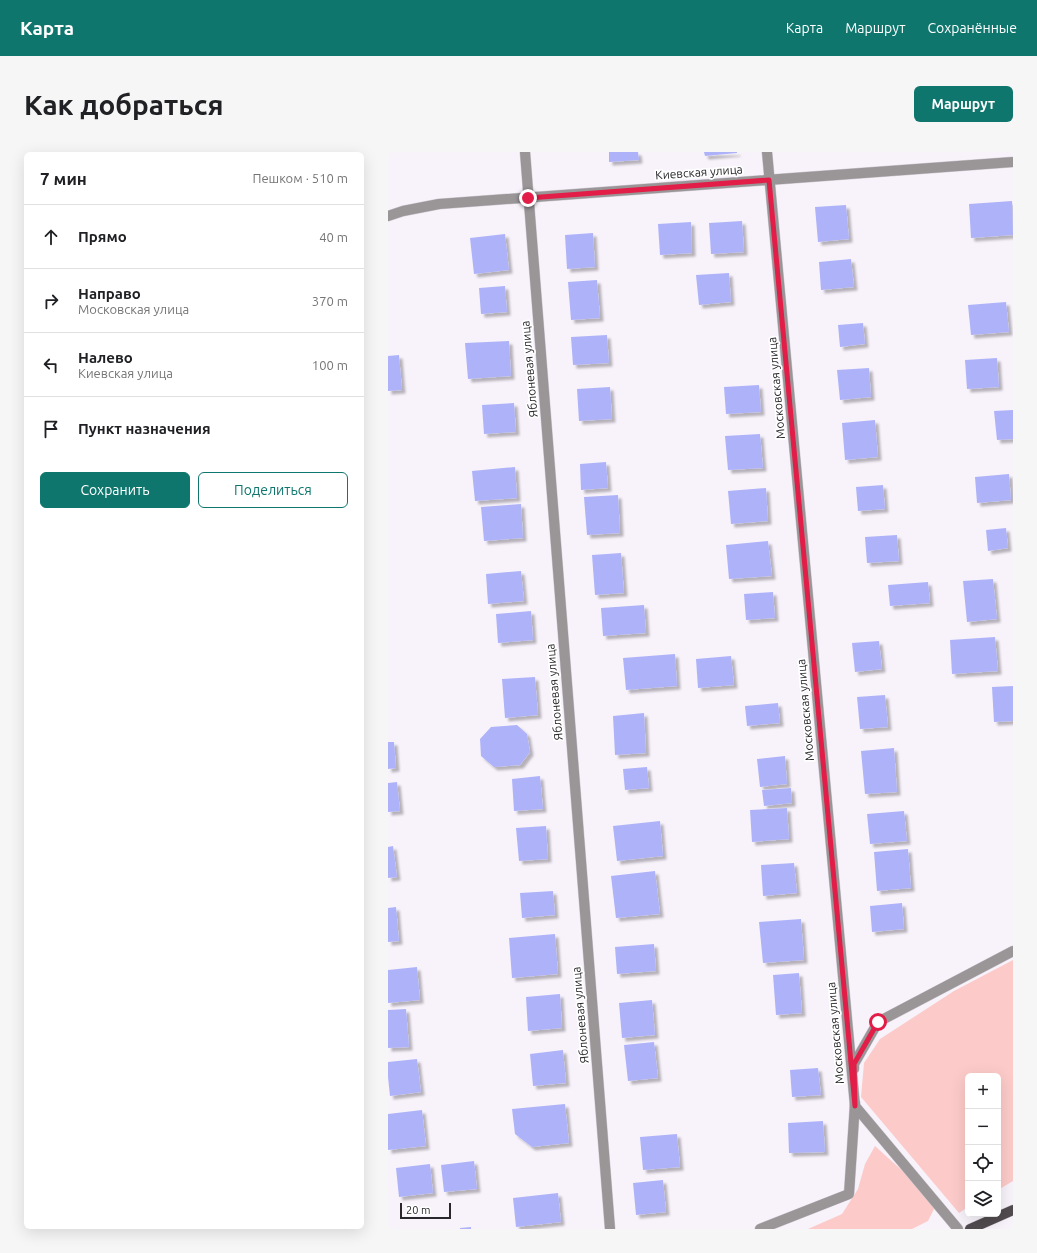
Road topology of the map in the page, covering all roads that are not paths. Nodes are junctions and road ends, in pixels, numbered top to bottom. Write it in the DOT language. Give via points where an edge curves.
graph roads {
  1 [pos="525,152"];
  2 [pos="768,152"];
  3 [pos="1013,162"];
  4 [pos="769,180"];
  5 [pos="528,198"];
  6 [pos="388,216"];
  7 [pos="1013,951"];
  8 [pos="855,1106"];
  9 [pos="1013,1210"];
  10 [pos="610,1229"];
  11 [pos="760,1229"];
  12 [pos="958,1229"];
  13 [pos="970,1229"];
  1 -- 5 [label="street, Яблоневая улица"];
  2 -- 4 [label="street, Московская улица"];
  3 -- 4 [label="street, Киевская улица"];
  4 -- 5 [label="street, Киевская улица"];
  4 -- 8 [label="street, Московская улица"];
  5 -- 6 [label="street, Киевская улица" via="439,204"];
  5 -- 10 [label="street, Яблоневая улица"];
  7 -- 8 [label="street" via="878,1022 854,1064"];
  8 -- 11 [label="street" via="849,1194"];
  8 -- 12 [label="street"];
  9 -- 13 [label="main road"];
}
